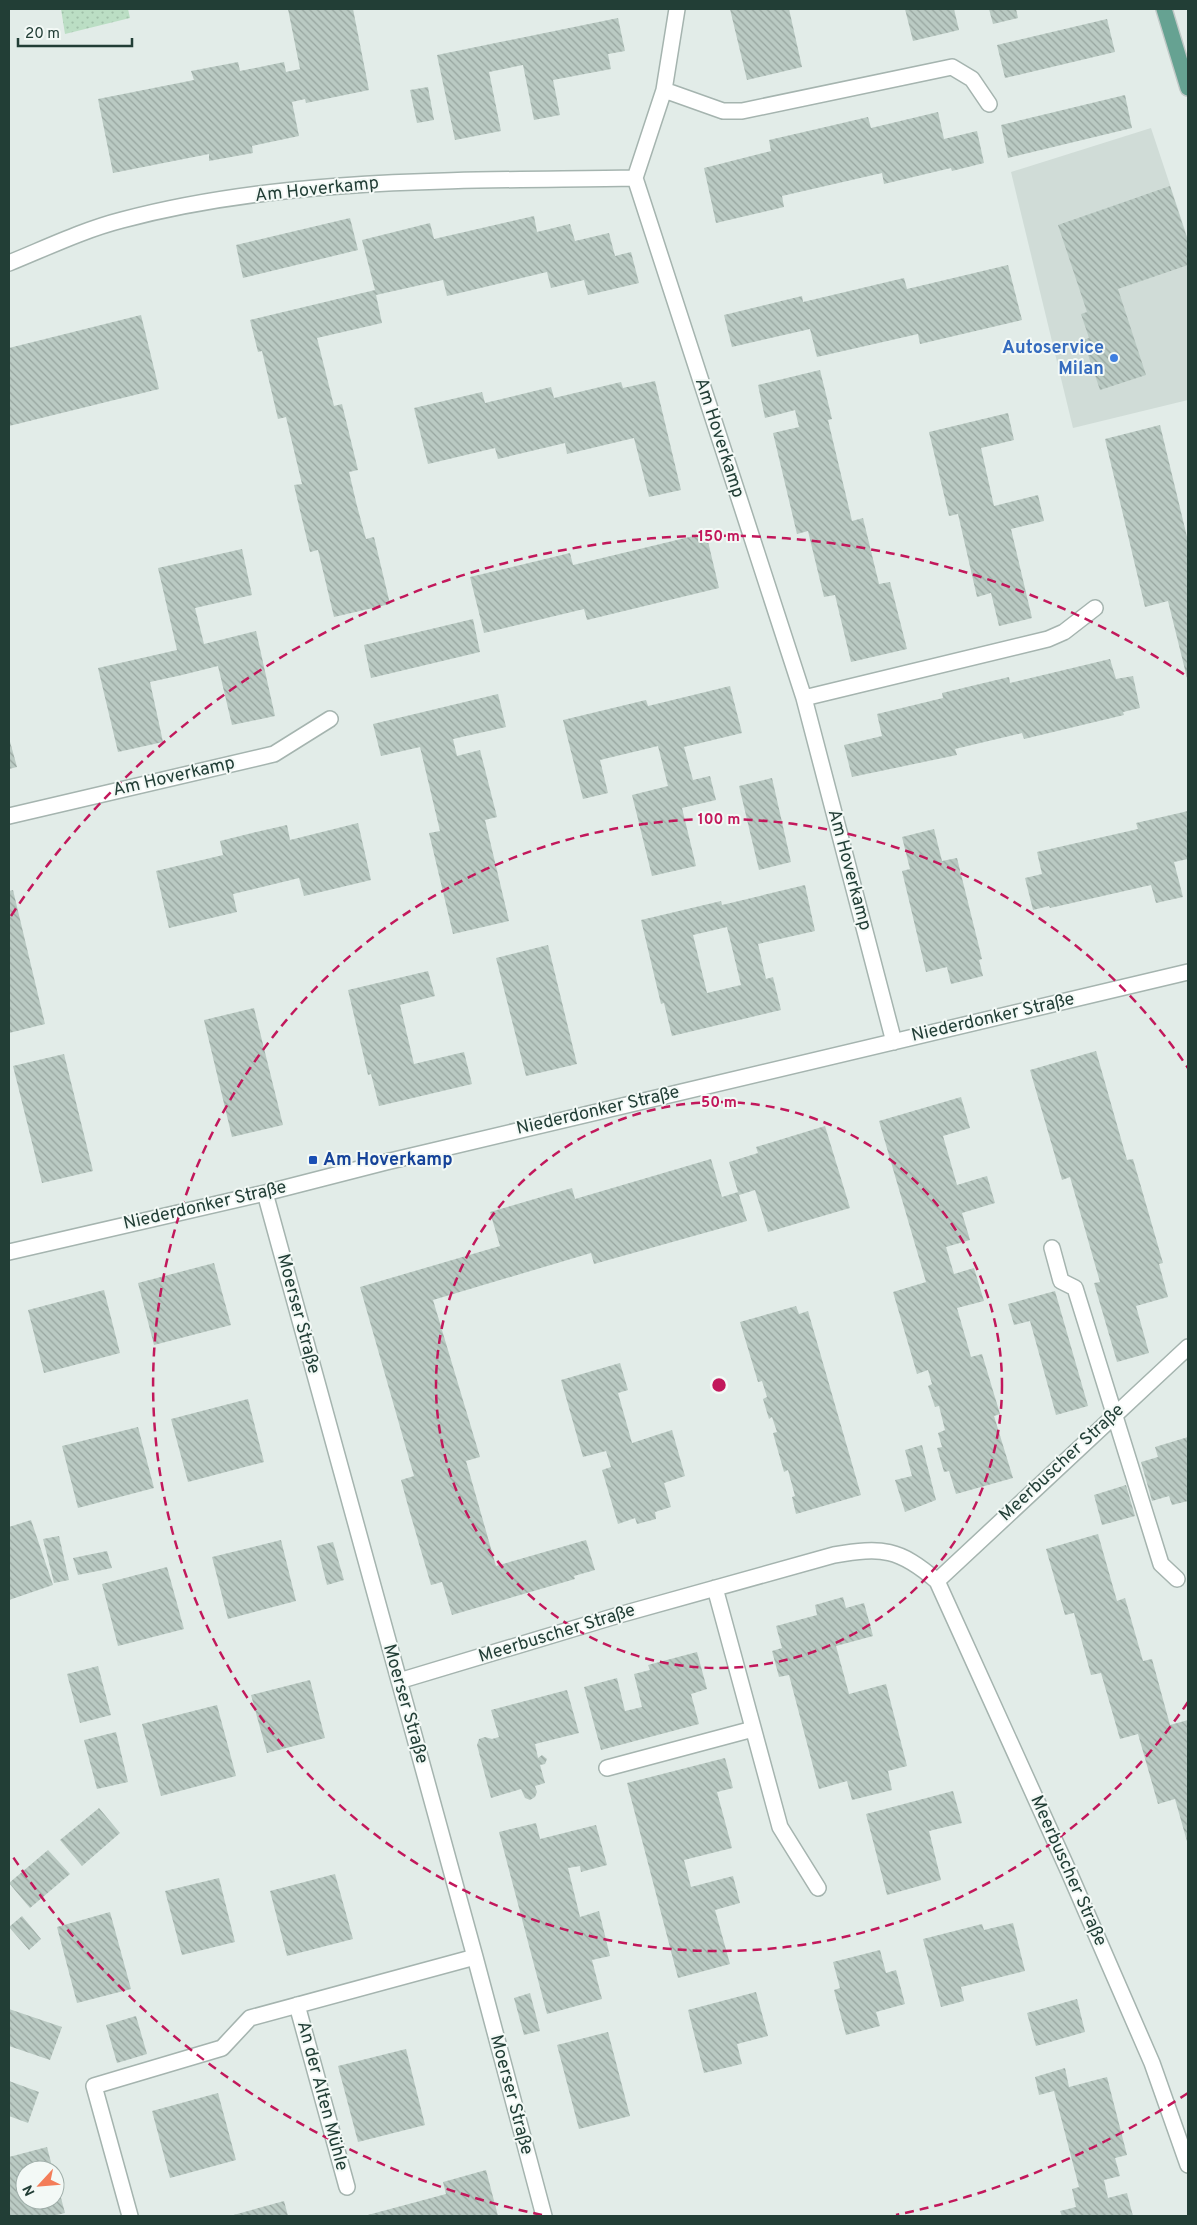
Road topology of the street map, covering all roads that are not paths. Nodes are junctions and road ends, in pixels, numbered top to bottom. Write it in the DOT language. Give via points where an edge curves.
graph roads {
  1 [pos="676,9"];
  2 [pos="1164,9"];
  3 [pos="1188,88"];
  4 [pos="664,90"];
  5 [pos="989,104"];
  6 [pos="635,178"];
  7 [pos="9,263"];
  8 [pos="1095,608"];
  9 [pos="804,698"];
  10 [pos="330,720"];
  11 [pos="9,816"];
  12 [pos="1188,972"];
  13 [pos="894,1042"];
  14 [pos="265,1192"];
  15 [pos="1052,1248"];
  16 [pos="9,1252"];
  17 [pos="1188,1347"];
  18 [pos="1115,1414"];
  19 [pos="1178,1579"];
  20 [pos="938,1581"];
  21 [pos="715,1588"];
  22 [pos="399,1681"];
  23 [pos="753,1729"];
  24 [pos="607,1768"];
  25 [pos="818,1888"];
  26 [pos="475,1957"];
  27 [pos="297,2005"];
  28 [pos="1188,2165"];
  29 [pos="347,2187"];
  30 [pos="130,2216"];
  31 [pos="544,2216"];
  1 -- 4 [label="street"];
  2 -- 3 [label="main road"];
  4 -- 5 [label="street" via="723,111 742,111 952,68 972,79"];
  4 -- 6 [label="street"];
  6 -- 7 [label="street, Am Hoverkamp" via="390,182 262,195 182,207 120,221"];
  6 -- 9 [label="street, Am Hoverkamp"];
  8 -- 9 [label="street" via="1064,632 1048,639"];
  9 -- 13 [label="street, Am Hoverkamp"];
  10 -- 11 [label="street, Am Hoverkamp" via="274,754"];
  12 -- 13 [label="street, Niederdonker Straße"];
  13 -- 14 [label="street, Niederdonker Straße"];
  14 -- 16 [label="street, Niederdonker Straße"];
  14 -- 22 [label="street, Moerser Straße"];
  15 -- 18 [label="street" via="1061,1281 1076,1288"];
  17 -- 18 [label="street, Meerbuscher Straße"];
  18 -- 19 [label="street" via="1160,1564"];
  18 -- 20 [label="street, Meerbuscher Straße"];
  20 -- 21 [label="street, Meerbuscher Straße" via="918,1564 900,1555 884,1550 864,1550 834,1555"];
  20 -- 28 [label="street, Meerbuscher Straße" via="1152,2063"];
  21 -- 22 [label="street, Meerbuscher Straße"];
  21 -- 23 [label="street"];
  22 -- 26 [label="street, Moerser Straße"];
  23 -- 24 [label="street"];
  23 -- 25 [label="street" via="780,1827"];
  26 -- 27 [label="street, An der Alten Mühle"];
  26 -- 31 [label="street, Moerser Straße"];
  27 -- 29 [label="street, An der Alten Mühle"];
  27 -- 30 [label="street, An der Alten Mühle" via="250,2018 222,2048 94,2086"];
}
